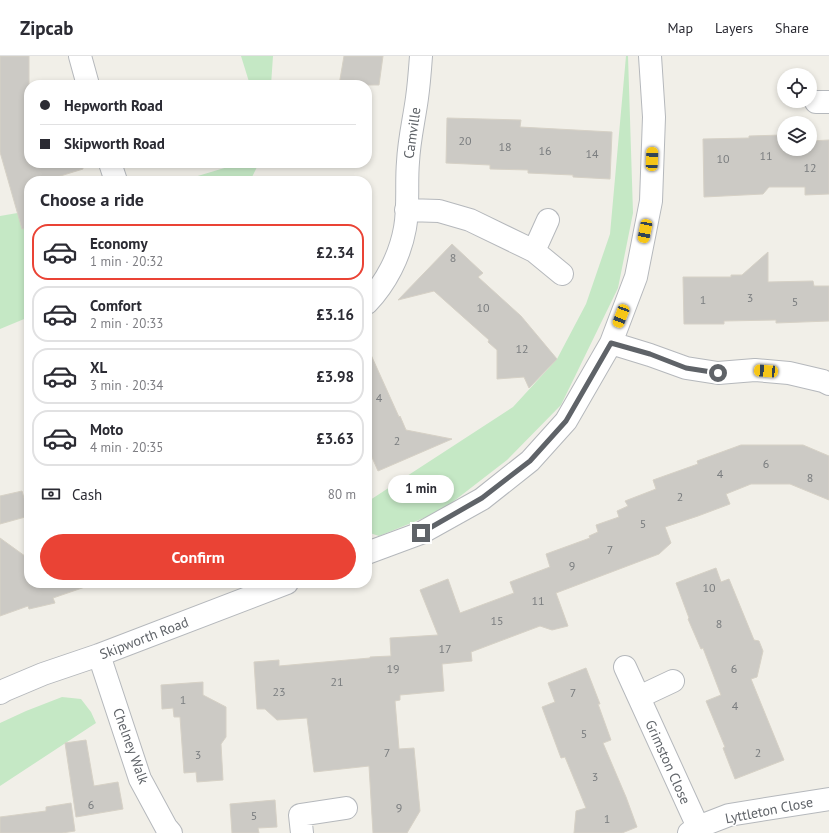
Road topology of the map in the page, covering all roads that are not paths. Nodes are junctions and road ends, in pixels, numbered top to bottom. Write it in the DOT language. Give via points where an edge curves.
graph roads {
  1 [pos="421,56"];
  2 [pos="650,56"];
  3 [pos="82,57"];
  4 [pos="87,80"];
  5 [pos="406,210"];
  6 [pos="548,220"];
  7 [pos="534,251"];
  8 [pos="562,274"];
  9 [pos="372,297"];
  10 [pos="611,343"];
  11 [pos="829,384"];
  12 [pos="372,551"];
  13 [pos="274,588"];
  14 [pos="99,656"];
  15 [pos="625,667"];
  16 [pos="673,681"];
  17 [pos="0,693"];
  18 [pos="639,697"];
  19 [pos="829,799"];
  20 [pos="346,808"];
  21 [pos="693,830"];
  22 [pos="171,833"];
  23 [pos="302,833"];
  1 -- 5 [label="street, Camville" via="408,162"];
  2 -- 10 [label="street" via="654,117 651,201 636,277"];
  3 -- 4 [label="street"];
  5 -- 7 [label="street" via="439,211 470,220"];
  5 -- 9 [label="street, Camville" via="405,228 399,250 391,269"];
  6 -- 7 [label="street"];
  7 -- 8 [label="street"];
  10 -- 11 [label="street" via="686,368 718,373 755,370 789,373"];
  10 -- 12 [label="street" via="566,421 530,461 482,498 421,533"];
  13 -- 14 [label="street, Skipworth Road"];
  14 -- 17 [label="street, Skipworth Road" via="43,674"];
  14 -- 22 [label="street, Chelney Walk" via="140,778"];
  15 -- 18 [label="street, Grimston Close"];
  16 -- 18 [label="street"];
  18 -- 21 [label="street, Grimston Close"];
  19 -- 21 [label="street, Lyttleton Close" via="729,815"];
  20 -- 23 [label="street" via="300,815"];
}
